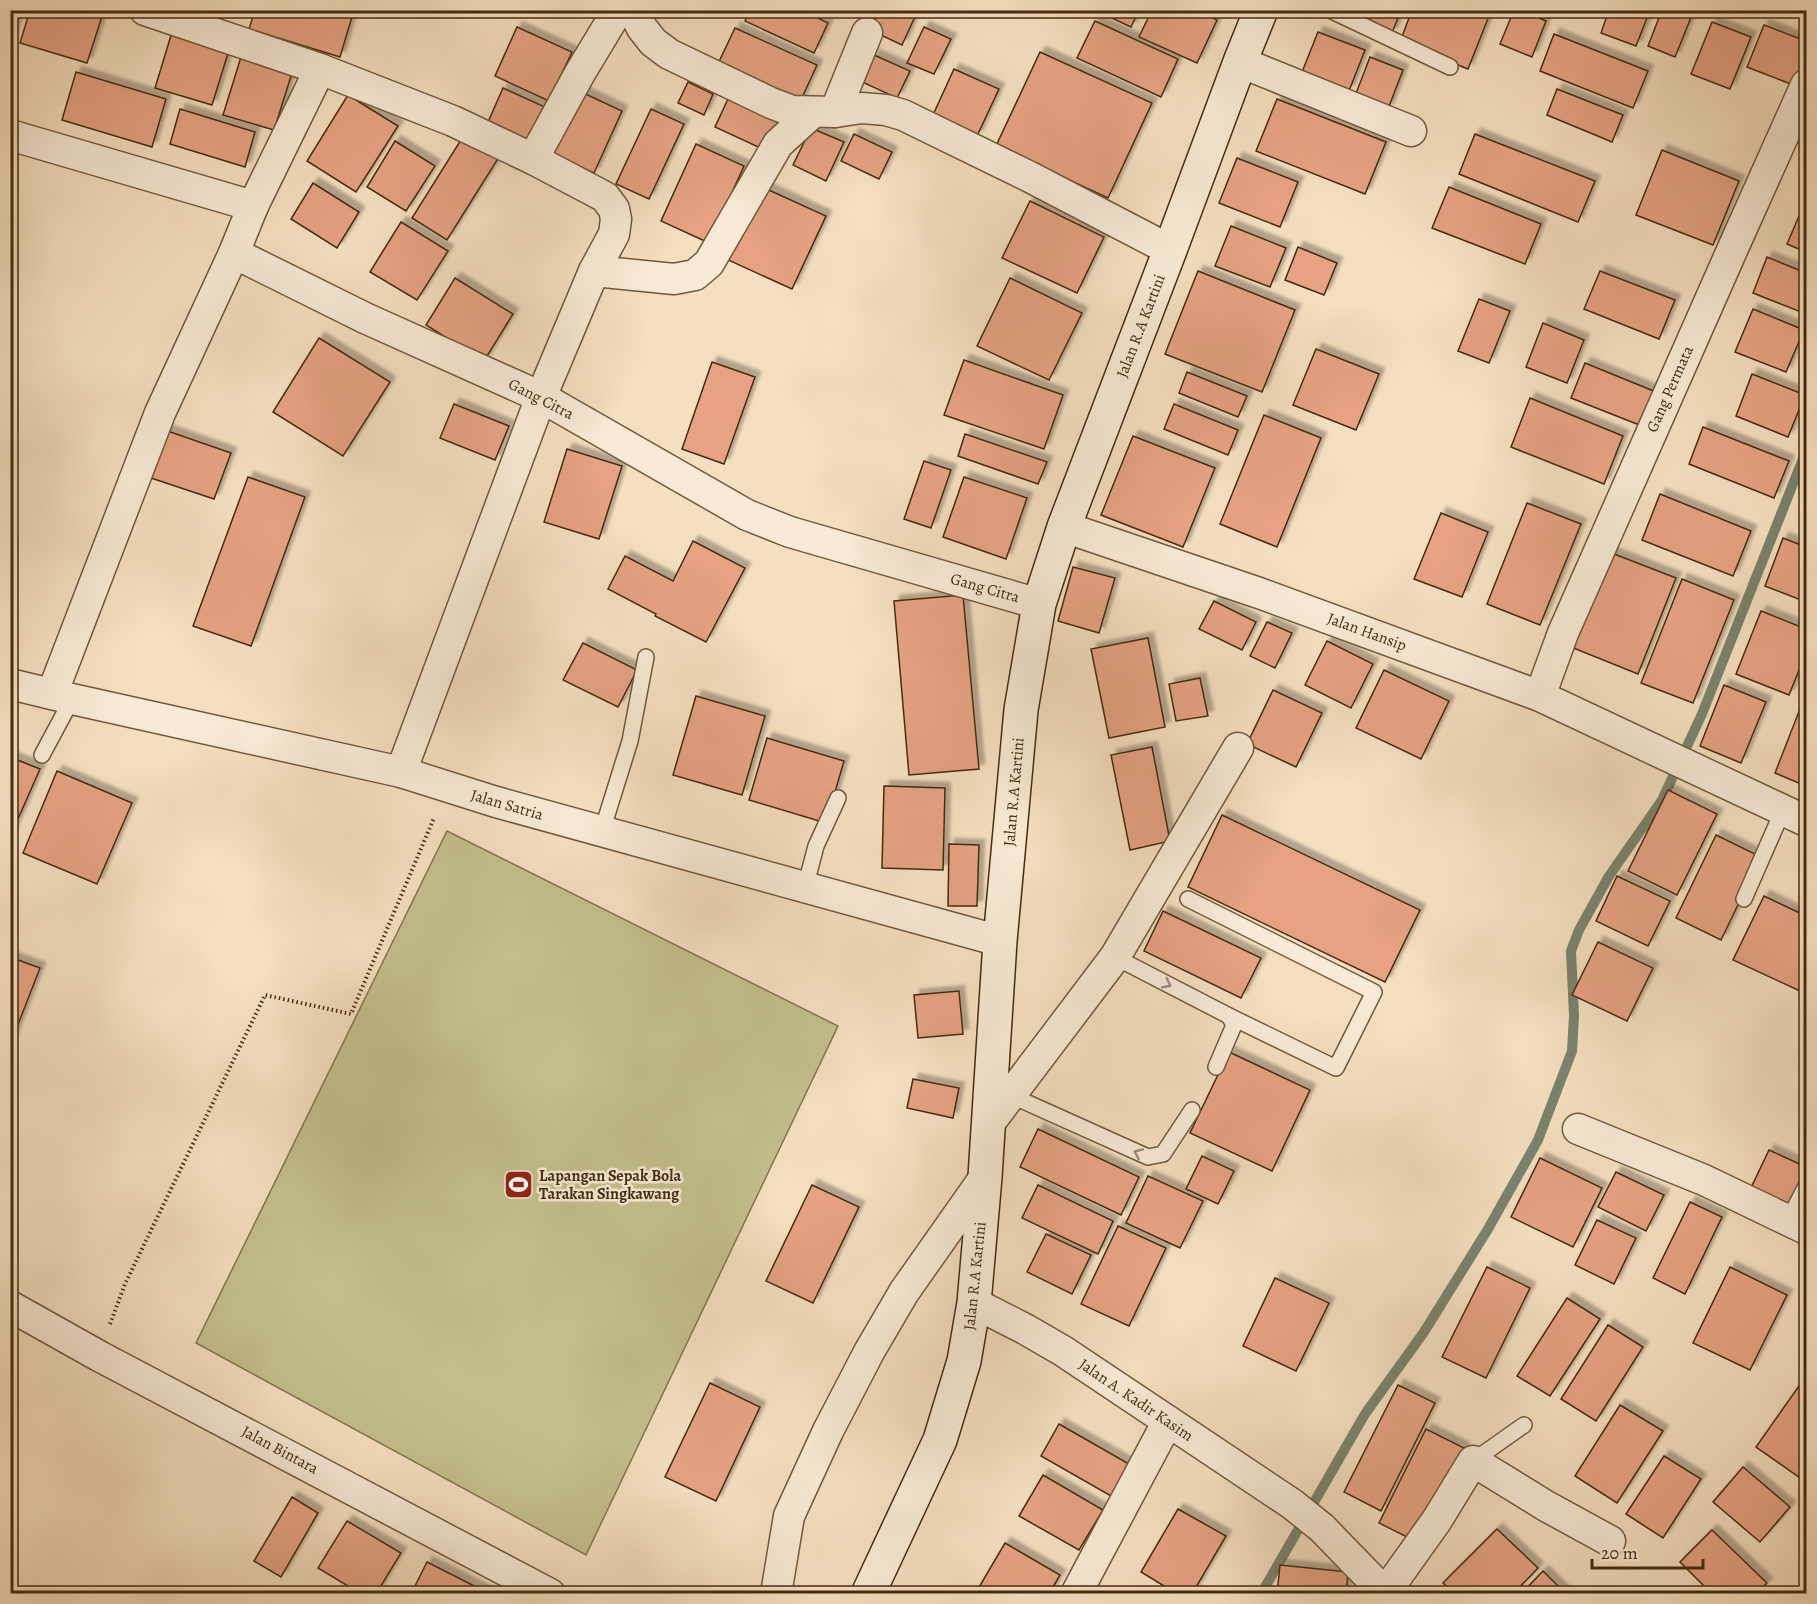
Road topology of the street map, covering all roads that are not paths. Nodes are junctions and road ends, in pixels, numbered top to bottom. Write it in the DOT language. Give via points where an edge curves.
graph roads {
  1 [pos="145,10"];
  2 [pos="618,10"];
  3 [pos="633,10"];
  4 [pos="1261,10"];
  5 [pos="1330,10"];
  6 [pos="867,33"];
  7 [pos="1240,62"];
  8 [pos="1450,67"];
  9 [pos="320,69"];
  10 [pos="1806,85"];
  11 [pos="823,112"];
  12 [pos="1411,131"];
  13 [pos="10,135"];
  14 [pos="533,159"];
  15 [pos="253,206"];
  16 [pos="1170,250"];
  17 [pos="234,253"];
  18 [pos="594,271"];
  19 [pos="541,397"];
  20 [pos="1064,527"];
  21 [pos="1039,604"];
  22 [pos="646,657"];
  23 [pos="10,684"];
  24 [pos="1540,696"];
  25 [pos="62,697"];
  26 [pos="1238,748"];
  27 [pos="42,755"];
  28 [pos="401,772"];
  29 [pos="838,798"];
  30 [pos="1795,815"];
  31 [pos="602,831"];
  32 [pos="805,888"];
  33 [pos="1188,899"];
  34 [pos="1744,899"];
  35 [pos="1000,941"];
  36 [pos="1115,957"];
  37 [pos="1229,1016"];
  38 [pos="1216,1067"];
  39 [pos="1010,1095"];
  40 [pos="1192,1110"];
  41 [pos="988,1125"];
  42 [pos="1578,1129"];
  43 [pos="985,1177"];
  44 [pos="1806,1186"];
  45 [pos="1797,1225"];
  46 [pos="974,1304"];
  47 [pos="10,1305"];
  48 [pos="1168,1421"];
  49 [pos="1524,1425"];
  50 [pos="1473,1461"];
  51 [pos="1610,1541"];
  52 [pos="550,1593"];
  53 [pos="776,1593"];
  54 [pos="868,1593"];
  55 [pos="1076,1593"];
  56 [pos="1385,1593"];
  1 -- 9 [label="street"];
  2 -- 14 [label="street"];
  3 -- 11 [label="street" via="653,42 669,54 771,104 792,111"];
  4 -- 7 [label="street, Jalan R.A Kartini"];
  5 -- 8 [label="lane"];
  6 -- 11 [label="street"];
  7 -- 12 [label="street"];
  7 -- 16 [label="street, Jalan R.A Kartini"];
  9 -- 14 [label="street" via="453,121"];
  9 -- 15 [label="street"];
  10 -- 24 [label="street, Gang Permata" via="1563,633"];
  11 -- 16 [label="street" via="862,108 903,115"];
  11 -- 18 [label="street" via="778,144 709,263 695,275 674,279"];
  13 -- 15 [label="street"];
  14 -- 18 [label="street" via="605,198 614,209 614,234"];
  15 -- 17 [label="street"];
  16 -- 20 [label="street, Jalan R.A Kartini"];
  17 -- 19 [label="street, Gang Citra" via="365,318"];
  17 -- 25 [label="street" via="160,413"];
  18 -- 19 [label="street"];
  19 -- 21 [label="street, Gang Citra" via="747,515 790,532"];
  19 -- 28 [label="street"];
  20 -- 21 [label="street, Jalan R.A Kartini"];
  20 -- 24 [label="street, Jalan Hansip" via="1259,593"];
  21 -- 35 [label="street, Jalan R.A Kartini" via="1021,710"];
  22 -- 31 [label="lane" via="630,741"];
  23 -- 25 [label="street, Jalan Satria"];
  24 -- 30 [label="street, Jalan Hansip"];
  25 -- 27 [label="lane"];
  25 -- 28 [label="street, Jalan Satria"];
  26 -- 36 [label="street"];
  28 -- 31 [label="street, Jalan Satria"];
  29 -- 32 [label="lane" via="816,846"];
  30 -- 34 [label="lane"];
  31 -- 32 [label="street, Jalan Satria"];
  32 -- 35 [label="street, Jalan Satria"];
  33 -- 37 [label="lane" via="1374,992 1336,1068"];
  35 -- 41 [label="street, Jalan R.A Kartini"];
  36 -- 37 [label="lane, one-way"];
  36 -- 39 [label="street"];
  37 -- 38 [label="lane" via="1234,1025"];
  40 -- 39 [label="lane, one-way" via="1163,1154 1148,1157"];
  39 -- 41 [label="street"];
  41 -- 43 [label="street, Jalan R.A Kartini"];
  42 -- 45 [label="street" via="1704,1180"];
  43 -- 46 [label="street, Jalan R.A Kartini"];
  43 -- 53 [label="street" via="904,1292 828,1431 789,1516"];
  44 -- 45 [label="lane"];
  46 -- 48 [label="street, Jalan A. Kadir Kasim" via="1025,1329"];
  46 -- 54 [label="street, Jalan R.A Kartini" via="964,1361 940,1440"];
  47 -- 52 [label="street, Jalan Bintara" via="99,1356"];
  48 -- 55 [label="street"];
  48 -- 56 [label="street, Jalan A. Kadir Kasim" via="1292,1504 1322,1528"];
  49 -- 50 [label="lane"];
  50 -- 51 [label="street"];
  50 -- 56 [label="street"];
}
